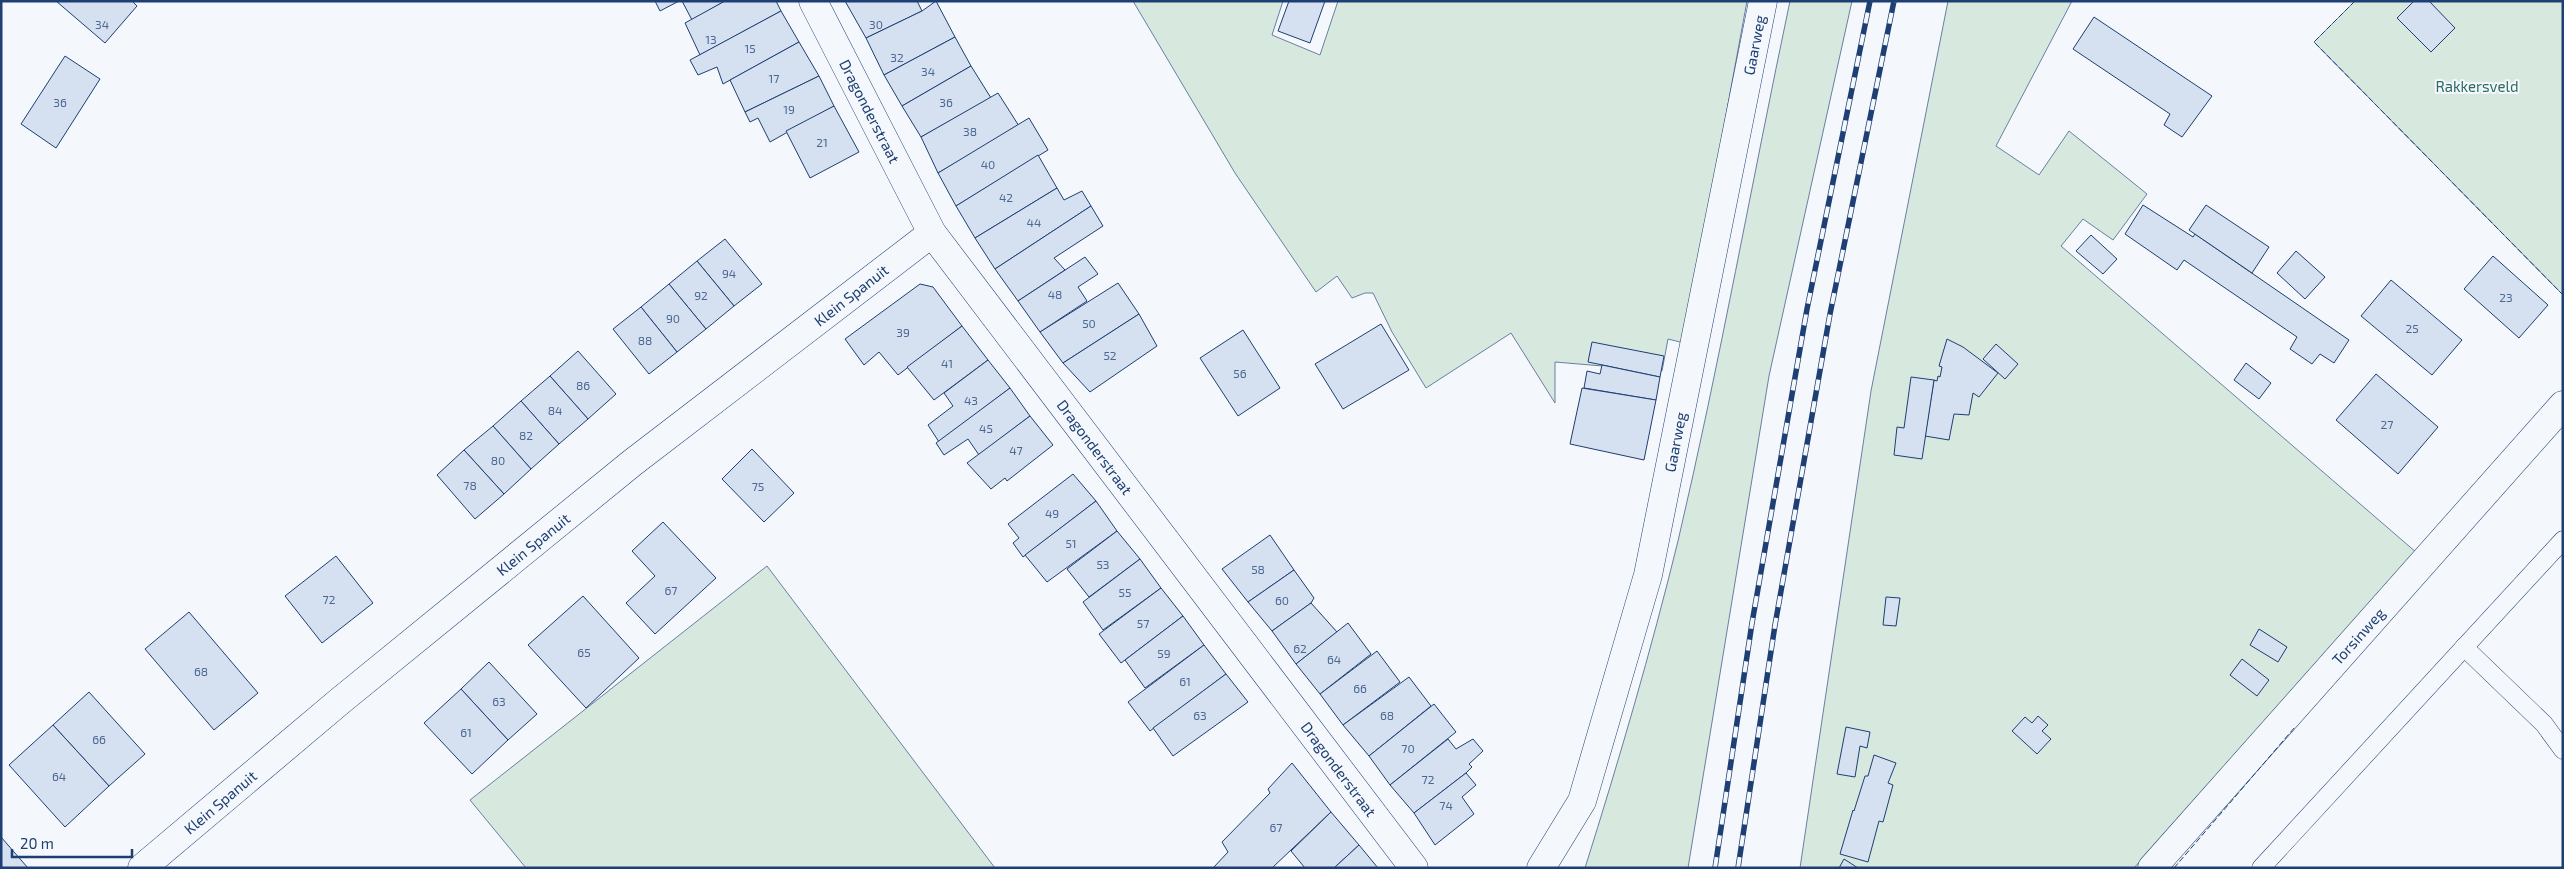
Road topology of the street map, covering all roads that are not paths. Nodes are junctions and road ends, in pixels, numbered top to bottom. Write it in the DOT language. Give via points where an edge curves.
graph roads {
  1 [pos="813,1"];
  2 [pos="1763,1"];
  3 [pos="932,233"];
  4 [pos="2563,405"];
  5 [pos="2563,540"];
  6 [pos="2464,647"];
  7 [pos="2563,750"];
  8 [pos="142,868"];
  9 [pos="1414,868"];
  10 [pos="1541,868"];
  11 [pos="2152,868"];
  12 [pos="2261,868"];
  1 -- 3 [label="street, Dragonderstraat"];
  2 -- 10 [label="street, Gaarweg" via="1648,575 1582,801"];
  3 -- 8 [label="street, Klein Spanuit" via="632,463"];
  3 -- 9 [label="street, Dragonderstraat"];
  4 -- 11 [label="street, Torsinweg"];
  5 -- 6 [label="lane"];
  6 -- 7 [label="lane" via="2544,724"];
  6 -- 12 [label="lane"];
}
